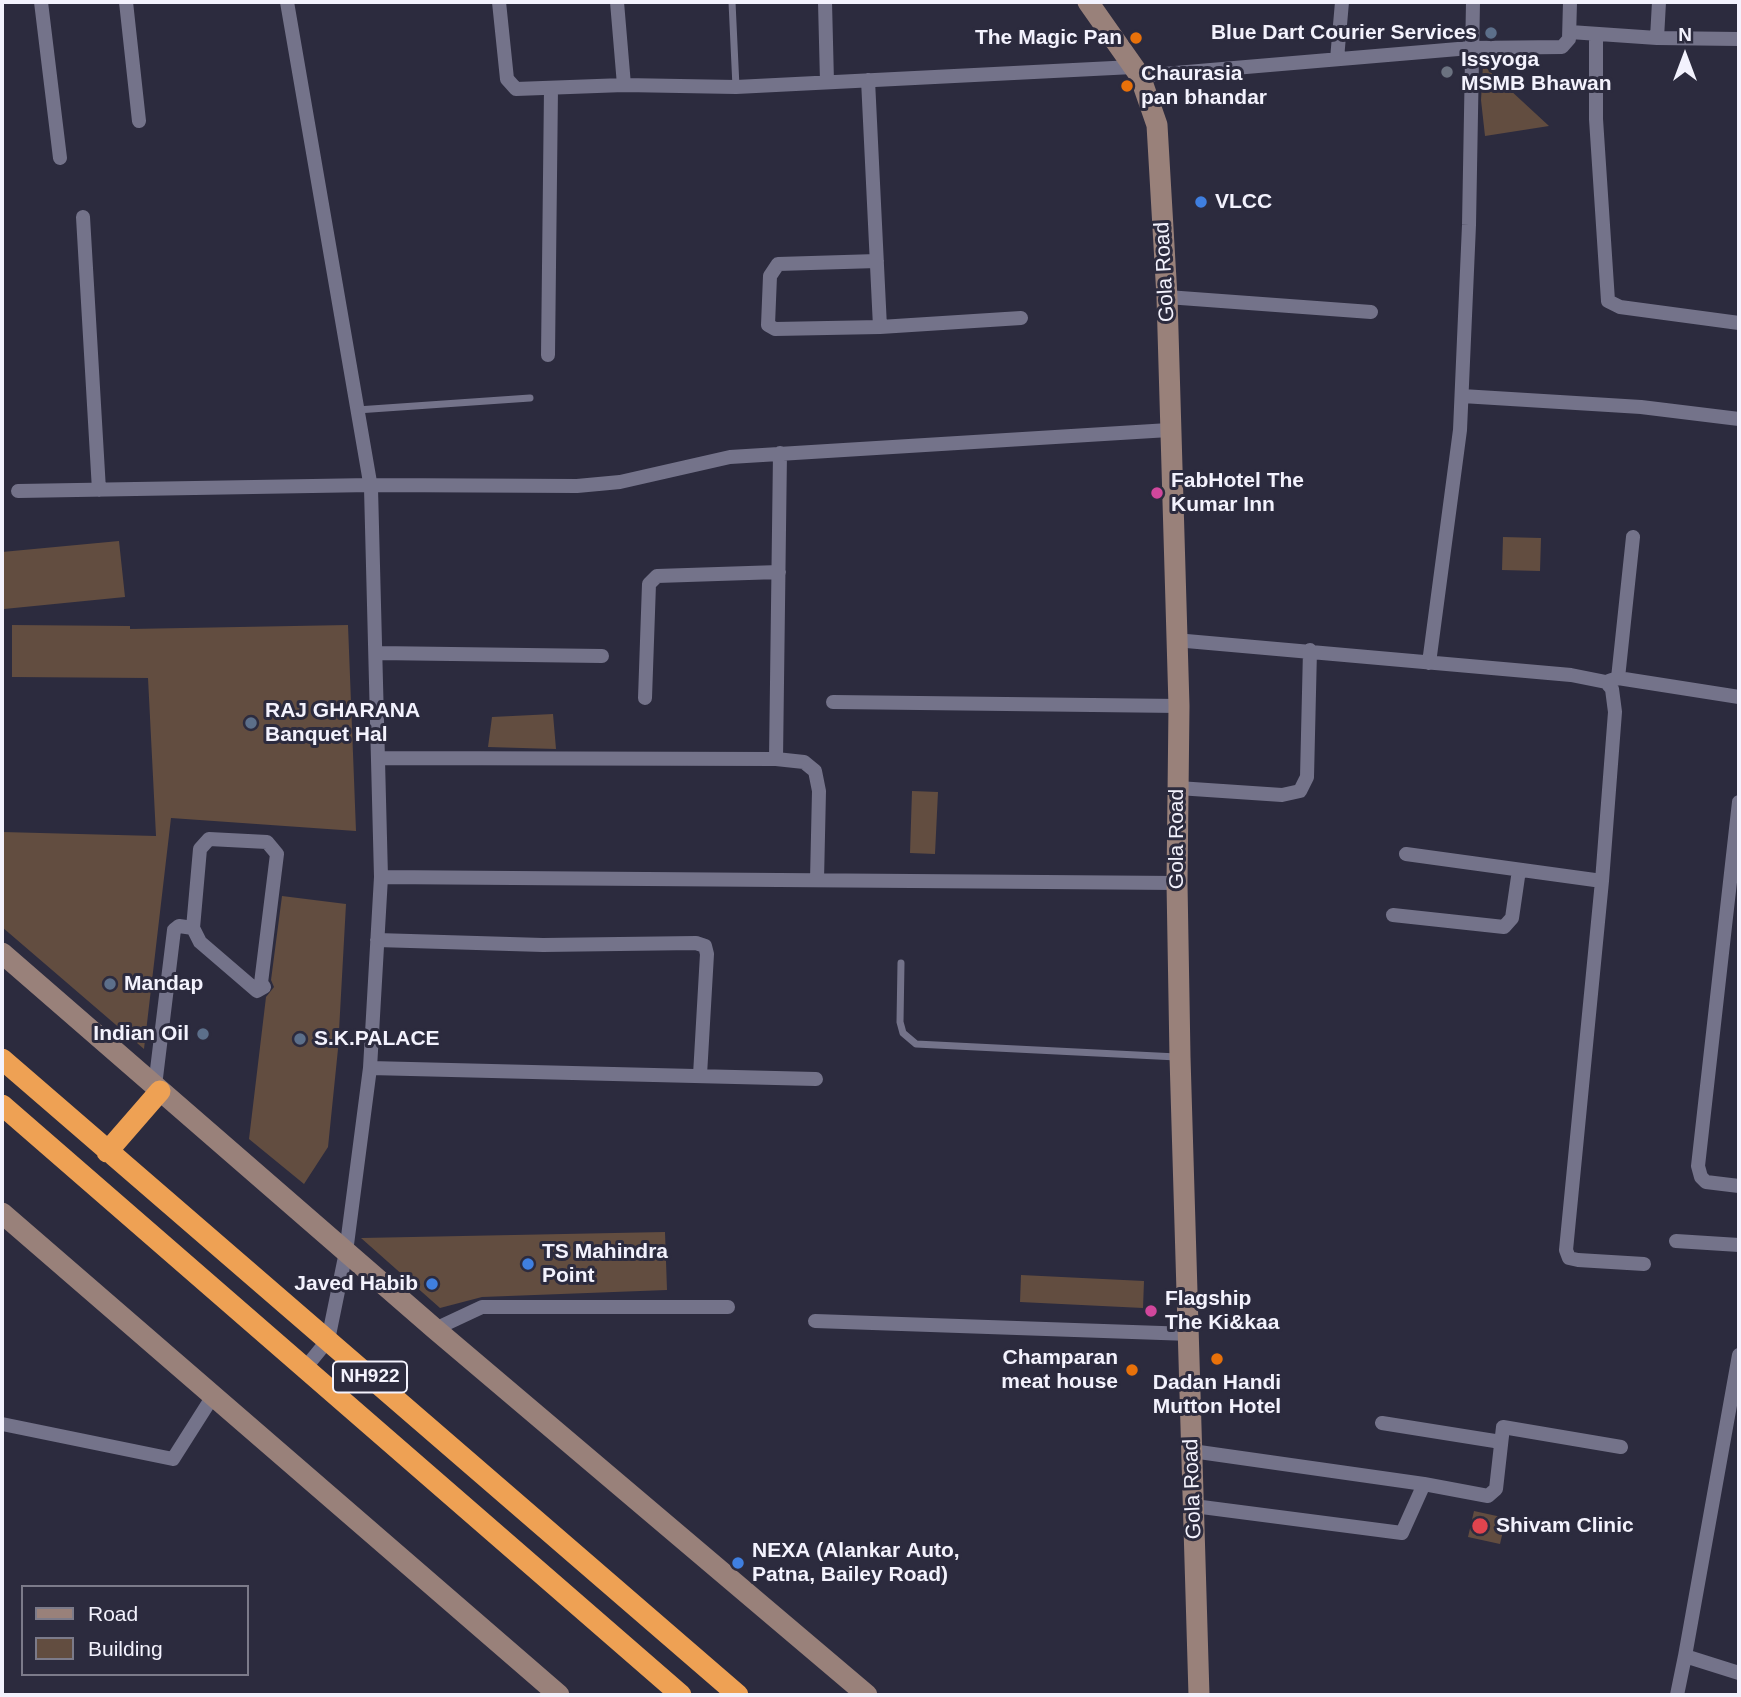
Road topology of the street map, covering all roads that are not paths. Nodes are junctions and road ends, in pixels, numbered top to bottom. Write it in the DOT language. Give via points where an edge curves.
graph roads {
  1 [pos="41,2"];
  2 [pos="126,2"];
  3 [pos="287,2"];
  4 [pos="499,2"];
  5 [pos="617,2"];
  6 [pos="732,2"];
  7 [pos="825,2"];
  8 [pos="1088,2"];
  9 [pos="1342,2"];
  10 [pos="1473,2"];
  11 [pos="1570,2"];
  12 [pos="1659,2"];
  13 [pos="1570,32"];
  14 [pos="1596,34"];
  15 [pos="1657,38"];
  16 [pos="1739,39"];
  17 [pos="1471,48"];
  18 [pos="1337,59"];
  19 [pos="1137,71"];
  20 [pos="868,80"];
  21 [pos="827,82"];
  22 [pos="624,85"];
  23 [pos="736,87"];
  24 [pos="551,88"];
  25 [pos="139,121"];
  26 [pos="60,158"];
  27 [pos="83,217"];
  28 [pos="877,261"];
  29 [pos="1167,298"];
  30 [pos="1371,312"];
  31 [pos="1021,318"];
  32 [pos="1739,323"];
  33 [pos="880,327"];
  34 [pos="548,355"];
  35 [pos="1462,396"];
  36 [pos="530,398"];
  37 [pos="357,410"];
  38 [pos="1739,419"];
  39 [pos="1169,430"];
  40 [pos="780,453"];
  41 [pos="371,485"];
  42 [pos="99,490"];
  43 [pos="18,491"];
  44 [pos="1633,537"];
  45 [pos="779,572"];
  46 [pos="1175,640"];
  47 [pos="1310,650"];
  48 [pos="377,653"];
  49 [pos="603,656"];
  50 [pos="1429,663"];
  51 [pos="1612,680"];
  52 [pos="1739,697"];
  53 [pos="645,698"];
  54 [pos="833,702"];
  55 [pos="1179,706"];
  56 [pos="379,758"];
  57 [pos="776,759"];
  58 [pos="1178,788"];
  59 [pos="1739,802"];
  60 [pos="1406,854"];
  61 [pos="1519,870"];
  62 [pos="381,877"];
  63 [pos="817,880"];
  64 [pos="1602,881"];
  65 [pos="1177,883"];
  66 [pos="1393,915"];
  67 [pos="193,928"];
  68 [pos="377,940"];
  69 [pos="2,953"];
  70 [pos="901,963"];
  71 [pos="1180,1057"];
  72 [pos="2,1059"];
  73 [pos="370,1068"];
  74 [pos="700,1075"];
  75 [pos="817,1079"];
  76 [pos="158,1088"];
  77 [pos="2,1105"];
  78 [pos="107,1152"];
  79 [pos="1739,1186"];
  80 [pos="2,1213"];
  81 [pos="1676,1241"];
  82 [pos="1739,1245"];
  83 [pos="346,1252"];
  84 [pos="1644,1264"];
  85 [pos="727,1307"];
  86 [pos="815,1321"];
  87 [pos="435,1329"];
  88 [pos="1190,1334"];
  89 [pos="328,1340"];
  90 [pos="1739,1355"];
  91 [pos="306,1367"];
  92 [pos="213,1396"];
  93 [pos="1382,1423"];
  94 [pos="2,1424"];
  95 [pos="1501,1442"];
  96 [pos="1621,1447"];
  97 [pos="1192,1451"];
  98 [pos="1424,1484"];
  99 [pos="1194,1506"];
  100 [pos="1685,1656"];
  101 [pos="1739,1674"];
  102 [pos="559,1695"];
  103 [pos="681,1695"];
  104 [pos="738,1695"];
  105 [pos="867,1695"];
  106 [pos="1199,1695"];
  107 [pos="1677,1695"];
  1 -- 26 [label="street"];
  2 -- 25 [label="street"];
  3 -- 37 [label="street"];
  4 -- 24 [label="street" via="508,84 516,89"];
  5 -- 22 [label="street"];
  6 -- 23 [label="lane"];
  7 -- 21 [label="street"];
  8 -- 19 [label="street, Gola Road"];
  9 -- 18 [label="street"];
  10 -- 17 [label="street"];
  11 -- 13 [label="street"];
  12 -- 15 [label="street"];
  13 -- 14 [label="street"];
  13 -- 17 [label="street" via="1567,45 1555,48"];
  14 -- 15 [label="street"];
  14 -- 32 [label="street" via="1597,143 1608,301 1620,307"];
  15 -- 16 [label="street"];
  17 -- 18 [label="street"];
  17 -- 35 [label="street"];
  18 -- 19 [label="street"];
  19 -- 20 [label="street"];
  19 -- 29 [label="street, Gola Road" via="1157,125"];
  20 -- 21 [label="street"];
  20 -- 28 [label="street"];
  21 -- 23 [label="street"];
  22 -- 23 [label="street"];
  22 -- 24 [label="street"];
  24 -- 34 [label="street"];
  27 -- 42 [label="street"];
  28 -- 33 [label="street"];
  28 -- 33 [label="street" via="778,264 770,276 767,320 772,328"];
  29 -- 30 [label="street"];
  29 -- 39 [label="street, Gola Road"];
  31 -- 33 [label="street"];
  35 -- 38 [label="street" via="1641,407"];
  35 -- 50 [label="street"];
  36 -- 37 [label="lane"];
  37 -- 41 [label="street"];
  39 -- 40 [label="street"];
  39 -- 46 [label="street, Gola Road"];
  40 -- 41 [label="street" via="720,458 587,485"];
  40 -- 45 [label="street"];
  41 -- 42 [label="street"];
  41 -- 48 [label="street"];
  42 -- 43 [label="street"];
  44 -- 51 [label="street"];
  45 -- 53 [label="street" via="657,576 649,584"];
  45 -- 57 [label="street"];
  46 -- 47 [label="street"];
  46 -- 55 [label="street, Gola Road"];
  47 -- 50 [label="street"];
  47 -- 58 [label="street" via="1307,777 1300,791 1282,795"];
  48 -- 49 [label="street"];
  48 -- 56 [label="street"];
  50 -- 51 [label="street"];
  51 -- 52 [label="street"];
  51 -- 64 [label="street" via="1615,712"];
  54 -- 55 [label="street"];
  55 -- 58 [label="street, Gola Road"];
  56 -- 57 [label="street"];
  56 -- 62 [label="street"];
  57 -- 63 [label="street" via="804,762 815,771 819,791"];
  58 -- 65 [label="street, Gola Road"];
  59 -- 79 [label="street" via="1698,1167 1706,1182"];
  60 -- 61 [label="street"];
  61 -- 64 [label="street"];
  61 -- 66 [label="street" via="1512,919 1504,927"];
  62 -- 63 [label="street"];
  62 -- 68 [label="street"];
  63 -- 65 [label="street"];
  64 -- 84 [label="street" via="1566,1250 1569,1258 1578,1260"];
  65 -- 71 [label="street, Gola Road"];
  67 -- 67 [label="street" via="204,843 209,839 273,846 277,853 264,987 257,991 200,942"];
  67 -- 76 [label="street" via="174,930"];
  68 -- 73 [label="street"];
  68 -- 74 [label="street" via="705,946"];
  69 -- 76 [label="street"];
  70 -- 71 [label="lane" via="900,1022 903,1033 916,1044"];
  71 -- 88 [label="street, Gola Road"];
  72 -- 78 [label="highway, NH922"];
  73 -- 74 [label="street"];
  73 -- 83 [label="street"];
  74 -- 75 [label="street"];
  76 -- 78 [label="highway"];
  76 -- 83 [label="street"];
  77 -- 91 [label="highway, NH922"];
  78 -- 89 [label="highway, NH922"];
  80 -- 92 [label="street"];
  81 -- 82 [label="street"];
  83 -- 87 [label="street"];
  83 -- 89 [label="street"];
  85 -- 87 [label="street" via="482,1307"];
  86 -- 88 [label="street"];
  87 -- 105 [label="street"];
  88 -- 97 [label="street, Gola Road"];
  89 -- 91 [label="street"];
  89 -- 104 [label="highway, NH922"];
  90 -- 100 [label="street"];
  91 -- 103 [label="highway, NH922"];
  92 -- 94 [label="street" via="173,1459"];
  92 -- 102 [label="street"];
  93 -- 95 [label="street"];
  95 -- 96 [label="street" via="1503,1427"];
  95 -- 98 [label="street" via="1496,1489 1488,1496"];
  97 -- 98 [label="street"];
  97 -- 99 [label="street, Gola Road"];
  98 -- 99 [label="street" via="1402,1532"];
  99 -- 106 [label="street, Gola Road"];
  100 -- 101 [label="street"];
  100 -- 107 [label="street"];
}
